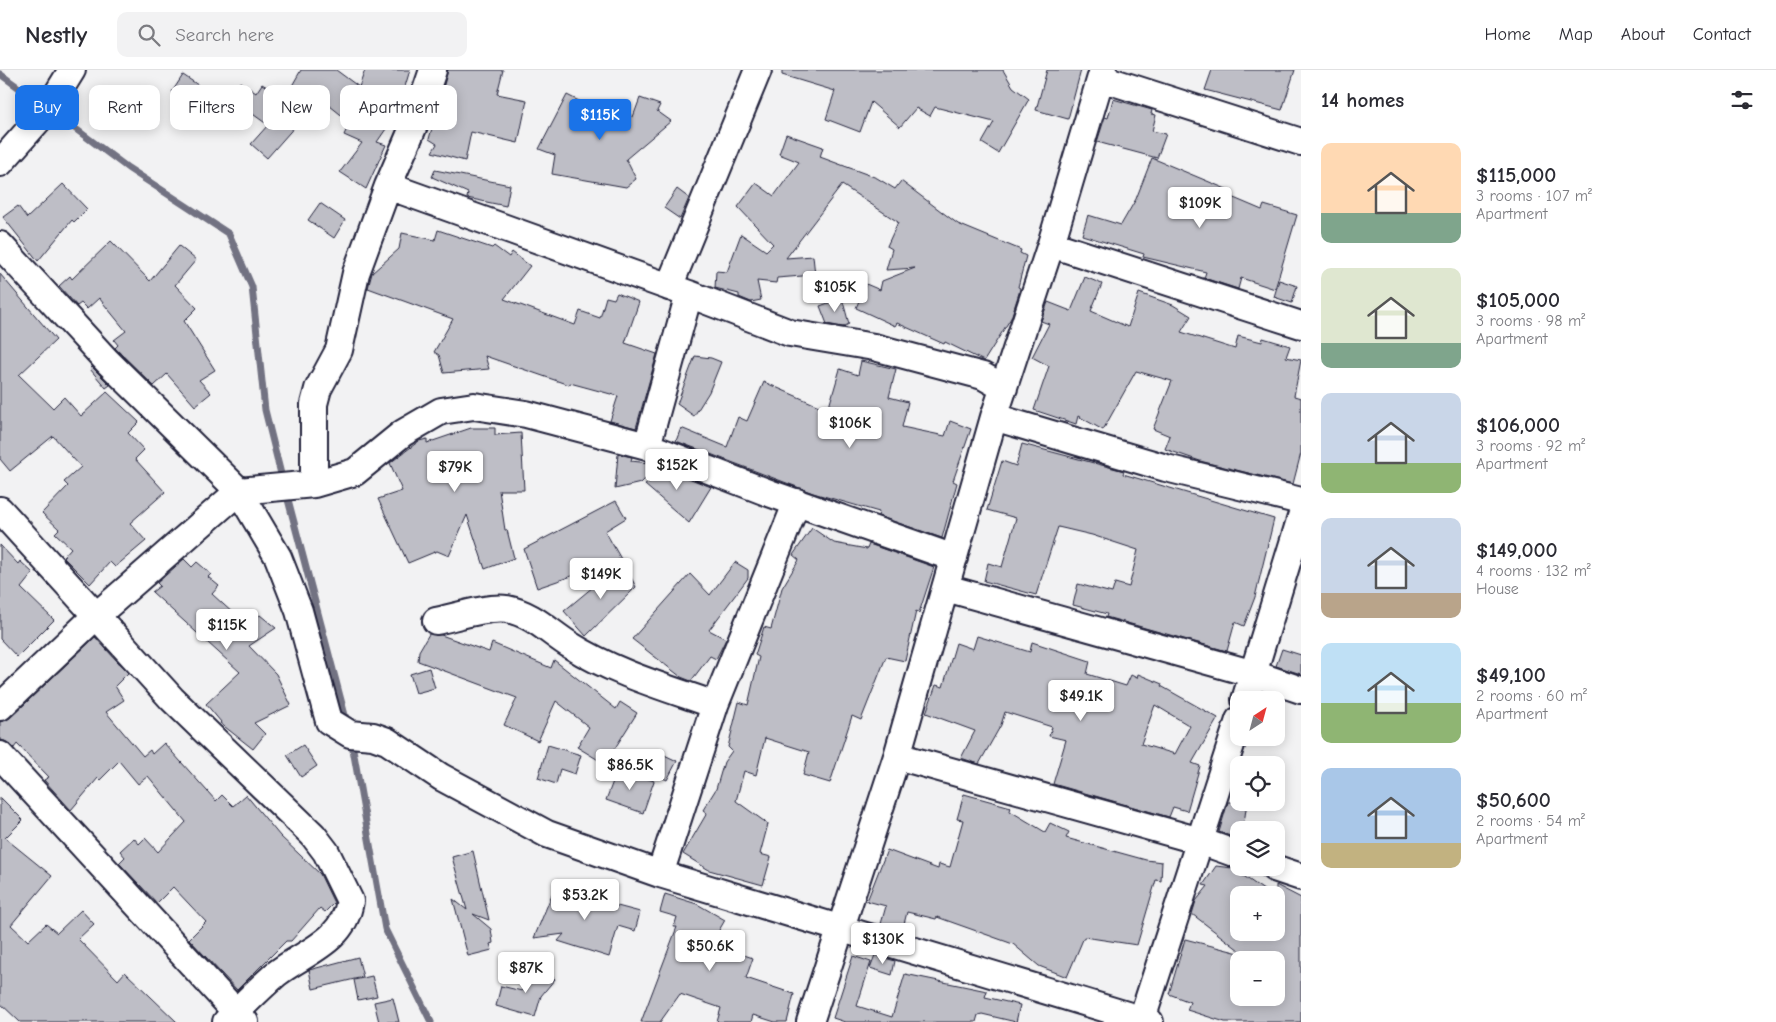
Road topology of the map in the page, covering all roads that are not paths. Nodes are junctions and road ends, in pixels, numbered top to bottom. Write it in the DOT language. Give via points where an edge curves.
graph roads {
  1 [pos="72,70"];
  2 [pos="433,70"];
  3 [pos="758,70"];
  4 [pos="1102,74"];
  5 [pos="1301,142"];
  6 [pos="0,163"];
  7 [pos="388,186"];
  8 [pos="1051,244"];
  9 [pos="0,245"];
  10 [pos="681,298"];
  11 [pos="1301,325"];
  12 [pos="738,334"];
  13 [pos="1004,388"];
  14 [pos="994,417"];
  15 [pos="647,446"];
  16 [pos="314,484"];
  17 [pos="239,491"];
  18 [pos="1301,501"];
  19 [pos="797,502"];
  20 [pos="0,510"];
  21 [pos="1301,517"];
  22 [pos="954,558"];
  23 [pos="946,588"];
  24 [pos="97,615"];
  25 [pos="436,621"];
  26 [pos="1254,674"];
  27 [pos="1301,690"];
  28 [pos="1248,691"];
  29 [pos="715,706"];
  30 [pos="0,707"];
  31 [pos="1231,746"];
  32 [pos="0,755"];
  33 [pos="897,756"];
  34 [pos="1200,841"];
  35 [pos="1230,852"];
  36 [pos="1285,872"];
  37 [pos="660,874"];
  38 [pos="1301,877"];
  39 [pos="842,929"];
  40 [pos="236,1019"];
  41 [pos="1144,1021"];
  42 [pos="810,1022"];
  1 -- 6 [label="street" via="48,109"];
  2 -- 7 [label="street"];
  3 -- 10 [label="street"];
  4 -- 5 [label="street"];
  4 -- 8 [label="street"];
  7 -- 10 [label="street"];
  7 -- 16 [label="street" via="356,274 339,350 318,389 314,404"];
  8 -- 11 [label="street"];
  8 -- 13 [label="street"];
  9 -- 17 [label="street" via="107,361"];
  10 -- 12 [label="street" via="729,320 737,326"];
  10 -- 13 [label="street" via="790,333 874,347 983,376"];
  10 -- 15 [label="street"];
  13 -- 14 [label="street"];
  14 -- 18 [label="street" via="1166,468"];
  14 -- 22 [label="street"];
  15 -- 16 [label="street" via="526,414 474,406 441,410 402,433 355,472"];
  15 -- 19 [label="street"];
  16 -- 17 [label="street"];
  17 -- 24 [label="street"];
  17 -- 37 [label="street" via="278,557 299,611 329,721 350,734 387,741 441,777 547,834"];
  19 -- 22 [label="street"];
  19 -- 29 [label="street"];
  20 -- 24 [label="street"];
  21 -- 26 [label="street"];
  22 -- 23 [label="street"];
  23 -- 26 [label="street"];
  23 -- 33 [label="street"];
  24 -- 30 [label="street"];
  24 -- 40 [label="street" via="172,699 313,835 326,852 350,901 344,921 325,944 277,974"];
  25 -- 29 [label="street" via="506,609 526,614 570,645 609,665"];
  26 -- 27 [label="street"];
  26 -- 28 [label="street"];
  29 -- 37 [label="street"];
  31 -- 34 [label="street"];
  32 -- 40 [label="street"];
  33 -- 34 [label="street"];
  33 -- 39 [label="street"];
  34 -- 35 [label="street"];
  34 -- 41 [label="street"];
  36 -- 38 [label="street"];
  37 -- 39 [label="street"];
  39 -- 41 [label="street"];
  39 -- 42 [label="street"];
}
